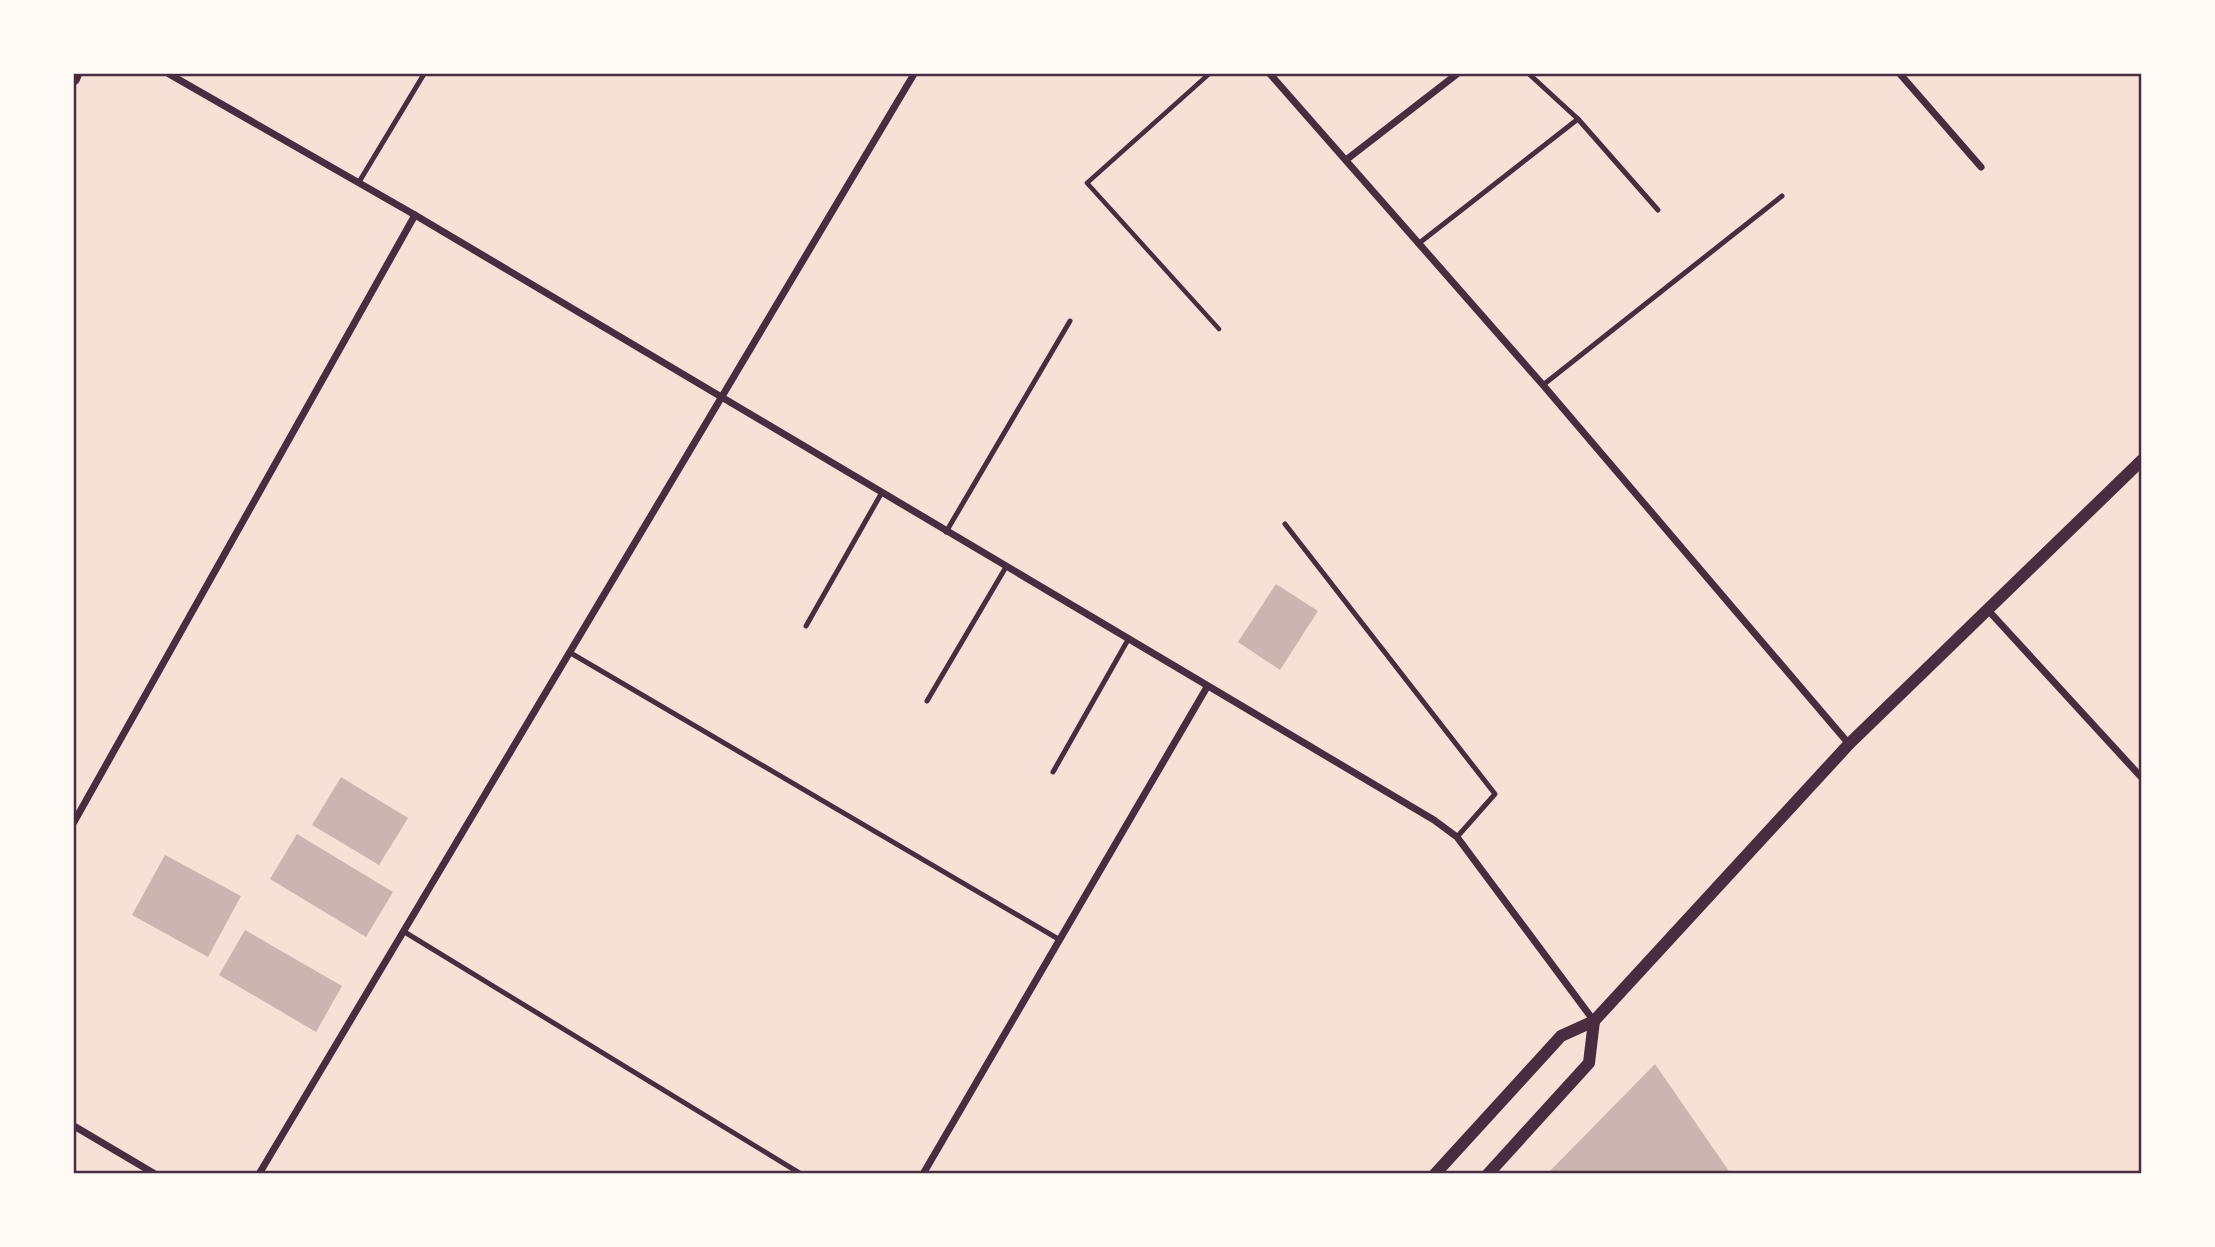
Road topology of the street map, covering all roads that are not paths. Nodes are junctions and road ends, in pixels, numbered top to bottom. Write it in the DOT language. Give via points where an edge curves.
graph roads {
  1 [pos="76,74"];
  2 [pos="169,74"];
  3 [pos="424,74"];
  4 [pos="914,74"];
  5 [pos="1270,74"];
  6 [pos="1457,74"];
  7 [pos="1529,74"];
  8 [pos="1900,74"];
  9 [pos="74,79"];
  10 [pos="1578,119"];
  11 [pos="1346,160"];
  12 [pos="1981,166"];
  13 [pos="359,182"];
  14 [pos="1782,196"];
  15 [pos="1658,210"];
  16 [pos="415,215"];
  17 [pos="1418,244"];
  18 [pos="1070,321"];
  19 [pos="1543,385"];
  20 [pos="722,397"];
  21 [pos="2141,460"];
  22 [pos="881,494"];
  23 [pos="1285,524"];
  24 [pos="946,532"];
  25 [pos="1006,567"];
  26 [pos="1987,609"];
  27 [pos="806,626"];
  28 [pos="1129,638"];
  29 [pos="569,652"];
  30 [pos="1207,687"];
  31 [pos="927,701"];
  32 [pos="1849,744"];
  33 [pos="1053,772"];
  34 [pos="2141,778"];
  35 [pos="74,822"];
  36 [pos="1457,837"];
  37 [pos="403,932"];
  38 [pos="1060,940"];
  39 [pos="1594,1021"];
  40 [pos="74,1126"];
  41 [pos="155,1174"];
  42 [pos="259,1174"];
  43 [pos="802,1174"];
  44 [pos="923,1174"];
  45 [pos="1435,1174"];
  46 [pos="1488,1174"];
  1 -- 9 [label="street"];
  2 -- 13 [label="street"];
  3 -- 13 [label="lane"];
  4 -- 20 [label="street"];
  5 -- 11 [label="street"];
  6 -- 11 [label="street"];
  7 -- 10 [label="lane"];
  8 -- 12 [label="street"];
  10 -- 15 [label="lane"];
  10 -- 17 [label="lane"];
  11 -- 17 [label="street"];
  13 -- 16 [label="street"];
  14 -- 19 [label="lane"];
  16 -- 20 [label="street"];
  16 -- 35 [label="street"];
  17 -- 19 [label="street"];
  18 -- 24 [label="lane"];
  19 -- 32 [label="street"];
  20 -- 22 [label="street"];
  20 -- 29 [label="street"];
  21 -- 26 [label="street"];
  22 -- 24 [label="street"];
  22 -- 27 [label="lane"];
  23 -- 36 [label="lane" via="1495,794"];
  24 -- 25 [label="street"];
  25 -- 28 [label="street"];
  25 -- 31 [label="lane"];
  26 -- 32 [label="street"];
  26 -- 34 [label="street"];
  28 -- 30 [label="street"];
  28 -- 33 [label="lane"];
  29 -- 37 [label="street"];
  29 -- 38 [label="lane"];
  30 -- 36 [label="street"];
  30 -- 38 [label="street"];
  32 -- 39 [label="street"];
  36 -- 39 [label="street"];
  37 -- 42 [label="street"];
  37 -- 43 [label="lane"];
  38 -- 44 [label="street"];
  39 -- 45 [label="street" via="1561,1036"];
  39 -- 46 [label="street" via="1590,1063"];
  40 -- 41 [label="street"];
}
